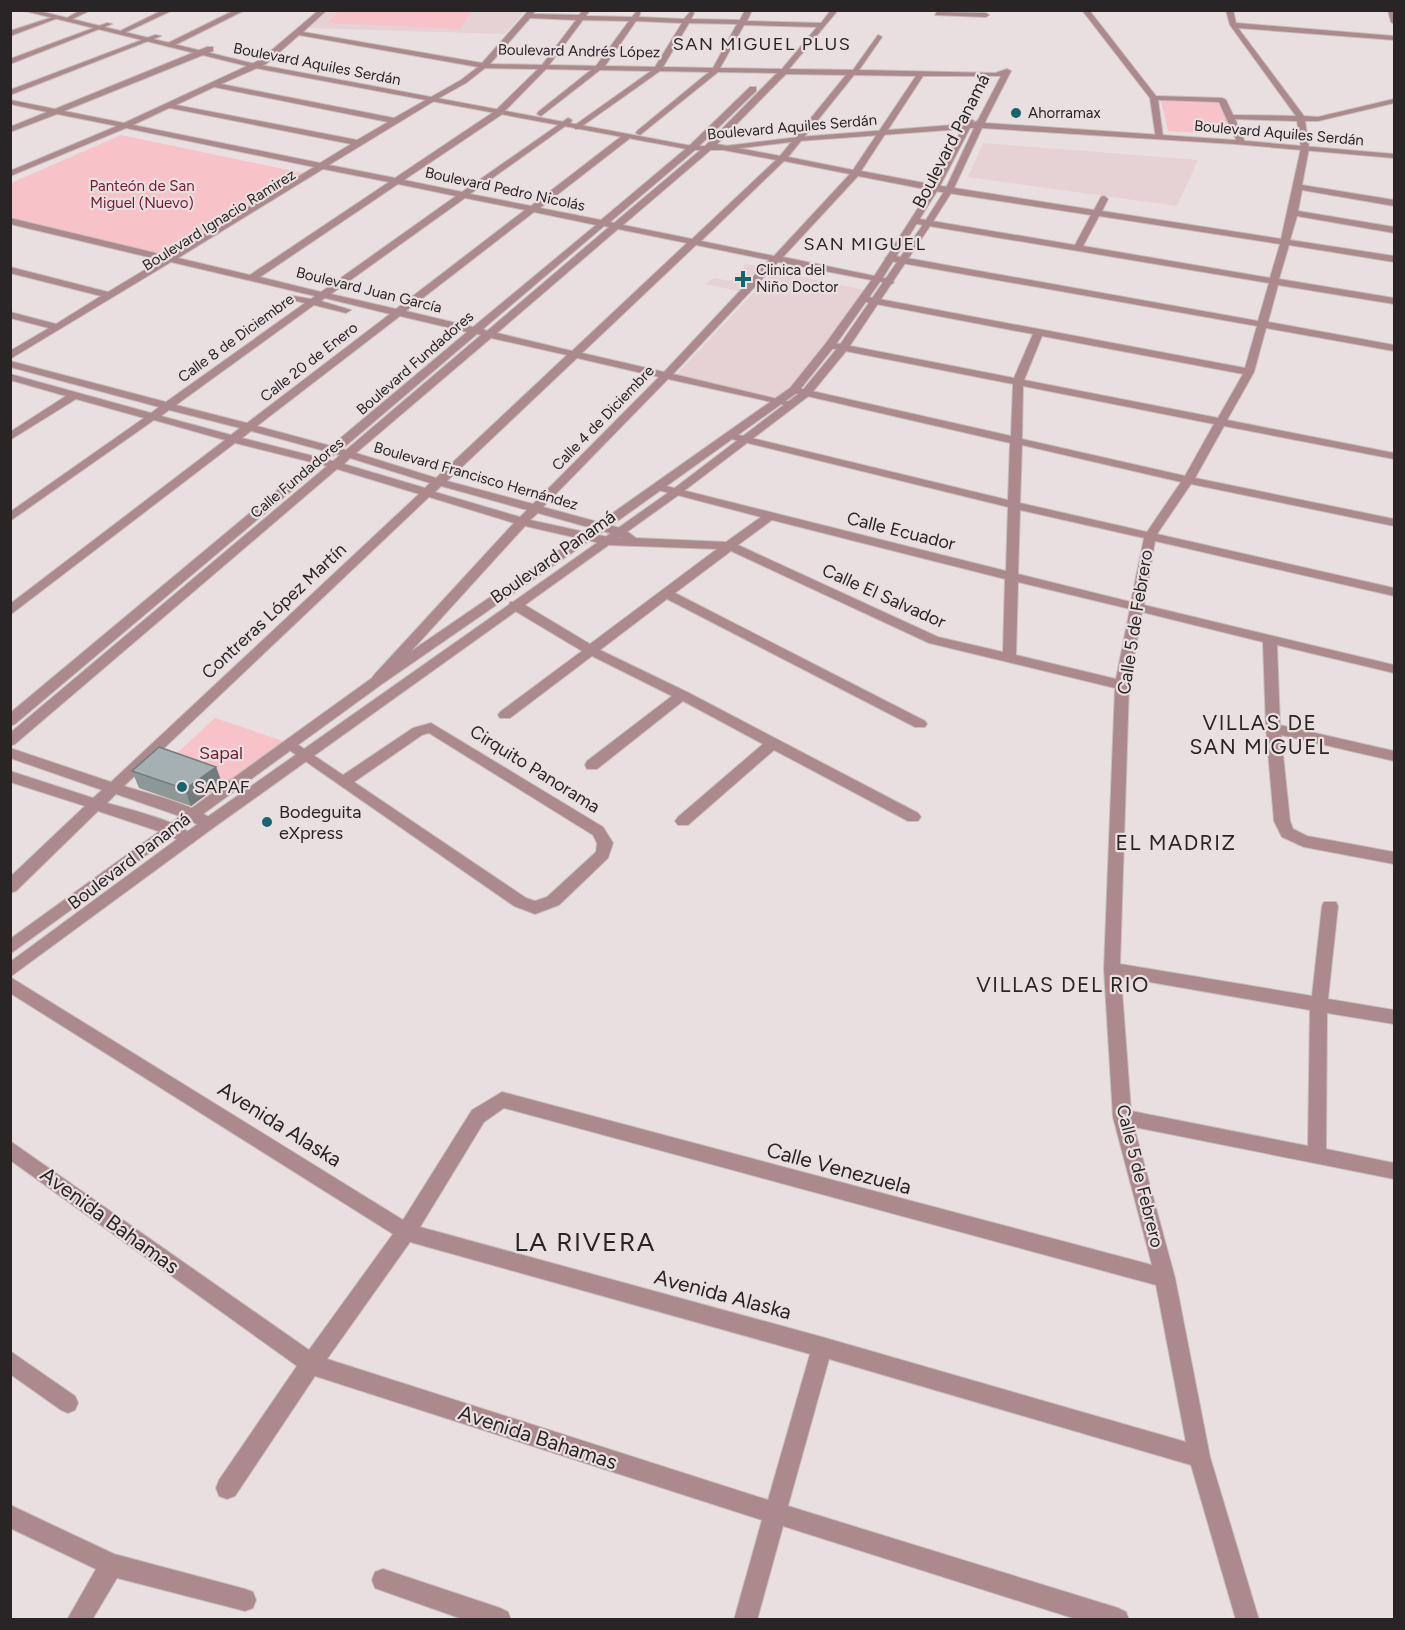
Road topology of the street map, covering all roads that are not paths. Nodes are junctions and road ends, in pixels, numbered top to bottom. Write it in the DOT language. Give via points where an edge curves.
graph roads {
  1 [pos="24,10"];
  2 [pos="44,10"];
  3 [pos="88,10"];
  4 [pos="170,10"];
  5 [pos="242,10"];
  6 [pos="324,10"];
  7 [pos="640,10"];
  8 [pos="693,10"];
  9 [pos="749,10"];
  10 [pos="823,10"];
  11 [pos="835,10"];
  12 [pos="1085,10"];
  13 [pos="1229,10"];
  14 [pos="1391,10"];
  15 [pos="937,12"];
  16 [pos="531,13"];
  17 [pos="584,14"];
  18 [pos="986,15"];
  19 [pos="55,18"];
  20 [pos="70,18"];
  21 [pos="635,19"];
  22 [pos="687,20"];
  23 [pos="743,22"];
  24 [pos="1395,22"];
  25 [pos="937,23"];
  26 [pos="109,24"];
  27 [pos="811,24"];
  28 [pos="823,25"];
  29 [pos="1233,25"];
  30 [pos="100,28"];
  31 [pos="129,29"];
  32 [pos="120,33"];
  33 [pos="299,33"];
  34 [pos="10,34"];
  35 [pos="157,36"];
  36 [pos="878,37"];
  37 [pos="1395,38"];
  38 [pos="146,39"];
  39 [pos="178,41"];
  40 [pos="168,45"];
  41 [pos="210,49"];
  42 [pos="200,53"];
  43 [pos="10,62"];
  44 [pos="259,64"];
  45 [pos="485,65"];
  46 [pos="544,66"];
  47 [pos="600,67"];
  48 [pos="658,68"];
  49 [pos="716,69"];
  50 [pos="778,70"];
  51 [pos="854,71"];
  52 [pos="1007,71"];
  53 [pos="921,74"];
  54 [pos="996,75"];
  55 [pos="214,85"];
  56 [pos="10,93"];
  57 [pos="439,98"];
  58 [pos="1154,98"];
  59 [pos="1395,101"];
  60 [pos="10,102"];
  61 [pos="980,103"];
  62 [pos="170,106"];
  63 [pos="501,111"];
  64 [pos="56,112"];
  65 [pos="540,114"];
  66 [pos="1231,117"];
  67 [pos="1301,118"];
  68 [pos="396,121"];
  69 [pos="974,121"];
  70 [pos="565,122"];
  71 [pos="582,125"];
  72 [pos="121,126"];
  73 [pos="10,130"];
  74 [pos="882,131"];
  75 [pos="640,133"];
  76 [pos="1159,134"];
  77 [pos="626,137"];
  78 [pos="800,137"];
  79 [pos="1240,140"];
  80 [pos="358,142"];
  81 [pos="1305,145"];
  82 [pos="701,146"];
  83 [pos="725,148"];
  84 [pos="1395,150"];
  85 [pos="1395,156"];
  86 [pos="779,161"];
  87 [pos="323,169"];
  88 [pos="10,174"];
  89 [pos="854,175"];
  90 [pos="394,183"];
  91 [pos="1299,187"];
  92 [pos="941,191"];
  93 [pos="460,197"];
  94 [pos="1104,199"];
  95 [pos="1395,203"];
  96 [pos="529,212"];
  97 [pos="1097,213"];
  98 [pos="1293,213"];
  99 [pos="914,221"];
  100 [pos="10,222"];
  101 [pos="928,223"];
  102 [pos="606,228"];
  103 [pos="10,230"];
  104 [pos="1394,230"];
  105 [pos="1284,243"];
  106 [pos="691,244"];
  107 [pos="1077,249"];
  108 [pos="897,259"];
  109 [pos="1395,259"];
  110 [pos="182,261"];
  111 [pos="774,261"];
  112 [pos="171,263"];
  113 [pos="160,265"];
  114 [pos="10,270"];
  115 [pos="252,278"];
  116 [pos="1274,282"];
  117 [pos="881,283"];
  118 [pos="325,294"];
  119 [pos="109,295"];
  120 [pos="869,300"];
  121 [pos="312,302"];
  122 [pos="1395,302"];
  123 [pos="10,315"];
  124 [pos="394,316"];
  125 [pos="1262,326"];
  126 [pos="57,327"];
  127 [pos="475,330"];
  128 [pos="1039,332"];
  129 [pos="489,334"];
  130 [pos="465,339"];
  131 [pos="479,342"];
  132 [pos="830,345"];
  133 [pos="843,348"];
  134 [pos="1395,348"];
  135 [pos="569,359"];
  136 [pos="12,363"];
  137 [pos="1249,372"];
  138 [pos="10,377"];
  139 [pos="661,381"];
  140 [pos="1018,381"];
  141 [pos="800,392"];
  142 [pos="74,395"];
  143 [pos="168,405"];
  144 [pos="778,407"];
  145 [pos="154,416"];
  146 [pos="1222,423"];
  147 [pos="249,428"];
  148 [pos="731,436"];
  149 [pos="10,437"];
  150 [pos="233,439"];
  151 [pos="746,441"];
  152 [pos="1015,441"];
  153 [pos="336,450"];
  154 [pos="349,454"];
  155 [pos="1395,456"];
  156 [pos="322,461"];
  157 [pos="336,465"];
  158 [pos="1188,480"];
  159 [pos="438,482"];
  160 [pos="658,487"];
  161 [pos="676,492"];
  162 [pos="424,494"];
  163 [pos="1015,505"];
  164 [pos="535,509"];
  165 [pos="770,516"];
  166 [pos="10,518"];
  167 [pos="522,522"];
  168 [pos="1395,523"];
  169 [pos="601,527"];
  170 [pos="620,532"];
  171 [pos="1150,536"];
  172 [pos="586,537"];
  173 [pos="608,541"];
  174 [pos="634,542"];
  175 [pos="730,546"];
  176 [pos="1013,578"];
  177 [pos="1395,592"];
  178 [pos="666,594"];
  179 [pos="515,605"];
  180 [pos="1137,606"];
  181 [pos="10,611"];
  182 [pos="1270,640"];
  183 [pos="592,651"];
  184 [pos="1009,659"];
  185 [pos="1395,669"];
  186 [pos="377,681"];
  187 [pos="1122,685"];
  188 [pos="682,695"];
  189 [pos="505,715"];
  190 [pos="10,722"];
  191 [pos="920,724"];
  192 [pos="1273,728"];
  193 [pos="10,741"];
  194 [pos="773,743"];
  195 [pos="289,745"];
  196 [pos="10,753"];
  197 [pos="307,755"];
  198 [pos="1395,756"];
  199 [pos="592,765"];
  200 [pos="10,776"];
  201 [pos="342,782"];
  202 [pos="114,787"];
  203 [pos="96,804"];
  204 [pos="193,815"];
  205 [pos="913,817"];
  206 [pos="683,821"];
  207 [pos="208,824"];
  208 [pos="172,830"];
  209 [pos="188,839"];
  210 [pos="1395,858"];
  211 [pos="10,887"];
  212 [pos="1330,906"];
  213 [pos="10,948"];
  214 [pos="1112,969"];
  215 [pos="10,971"];
  216 [pos="10,984"];
  217 [pos="1319,1005"];
  218 [pos="1395,1017"];
  219 [pos="1122,1117"];
  220 [pos="10,1149"];
  221 [pos="1317,1154"];
  222 [pos="1395,1171"];
  223 [pos="406,1232"];
  224 [pos="1165,1278"];
  225 [pos="822,1347"];
  226 [pos="10,1361"];
  227 [pos="311,1364"];
  228 [pos="68,1403"];
  229 [pos="1199,1457"];
  230 [pos="227,1488"];
  231 [pos="775,1513"];
  232 [pos="10,1516"];
  233 [pos="112,1565"];
  234 [pos="383,1580"];
  235 [pos="245,1600"];
  236 [pos="78,1620"];
  237 [pos="500,1620"];
  238 [pos="745,1620"];
  239 [pos="1118,1620"];
  240 [pos="1248,1620"];
  1 -- 19 [label="street, Boulevard Aquiles Serdán"];
  2 -- 20 [label="street, Boulevard Aquiles Serdán"];
  3 -- 20 [label="street"];
  4 -- 31 [label="street"];
  5 -- 39 [label="street"];
  6 -- 33 [label="street"];
  7 -- 21 [label="street"];
  8 -- 22 [label="street"];
  9 -- 23 [label="street"];
  10 -- 27 [label="street"];
  11 -- 28 [label="street"];
  12 -- 58 [label="street"];
  13 -- 29 [label="street"];
  14 -- 24 [label="street"];
  15 -- 18 [label="street"];
  15 -- 25 [label="street"];
  16 -- 17 [label="street"];
  16 -- 45 [label="street"];
  17 -- 21 [label="street"];
  17 -- 46 [label="street"];
  19 -- 20 [label="street, Boulevard Aquiles Serdán"];
  19 -- 34 [label="street"];
  20 -- 26 [label="street, Boulevard Aquiles Serdán"];
  20 -- 30 [label="street, Boulevard Aquiles Serdán"];
  21 -- 22 [label="street"];
  21 -- 47 [label="street"];
  22 -- 23 [label="street"];
  22 -- 48 [label="street"];
  23 -- 27 [label="street" via="783,20"];
  23 -- 49 [label="street"];
  26 -- 30 [label="street"];
  26 -- 31 [label="street, Boulevard Aquiles Serdán"];
  27 -- 28 [label="street"];
  27 -- 50 [label="street"];
  28 -- 50 [label="street"];
  29 -- 37 [label="street"];
  29 -- 67 [label="street"];
  30 -- 32 [label="street, Boulevard Aquiles Serdán"];
  30 -- 43 [label="street"];
  31 -- 32 [label="street"];
  31 -- 35 [label="street, Boulevard Aquiles Serdán"];
  32 -- 38 [label="street, Boulevard Aquiles Serdán"];
  33 -- 44 [label="street"];
  33 -- 45 [label="street, Boulevard Andrés López"];
  35 -- 38 [label="street"];
  35 -- 39 [label="street, Boulevard Aquiles Serdán"];
  36 -- 51 [label="street, Contreras López Martín"];
  38 -- 40 [label="street, Boulevard Aquiles Serdán"];
  38 -- 56 [label="street"];
  39 -- 40 [label="street"];
  39 -- 41 [label="street, Boulevard Aquiles Serdán"];
  40 -- 42 [label="street, Boulevard Aquiles Serdán"];
  41 -- 42 [label="street"];
  41 -- 44 [label="street, Boulevard Aquiles Serdán"];
  42 -- 44 [label="street, Boulevard Aquiles Serdán"];
  42 -- 64 [label="street"];
  44 -- 55 [label="street"];
  44 -- 57 [label="street, Boulevard Aquiles Serdán"];
  45 -- 46 [label="street, Boulevard Andrés López"];
  45 -- 57 [label="street"];
  46 -- 47 [label="street, Boulevard Andrés López"];
  46 -- 63 [label="street"];
  47 -- 48 [label="street, Boulevard Andrés López"];
  47 -- 65 [label="street"];
  48 -- 49 [label="street, Boulevard Andrés López"];
  48 -- 71 [label="street"];
  49 -- 50 [label="street, Boulevard Andrés López"];
  49 -- 75 [label="street"];
  50 -- 51 [label="street, Boulevard Andrés López"];
  50 -- 82 [label="street"];
  51 -- 52 [label="street, Boulevard Andrés López"];
  51 -- 53 [label="street, Boulevard Andrés López"];
  51 -- 78 [label="street, Contreras López Martín"];
  52 -- 54 [label="street"];
  52 -- 69 [label="street, Boulevard Panamá"];
  53 -- 54 [label="street, Boulevard Andrés López"];
  53 -- 74 [label="street, Calle 4 de Diciembre"];
  54 -- 61 [label="street, Boulevard Panamá"];
  55 -- 62 [label="street"];
  55 -- 68 [label="street"];
  57 -- 63 [label="street, Boulevard Aquiles Serdán"];
  57 -- 68 [label="street, Boulevard Ignacio Ramirez"];
  57 -- 87 [label="street, Boulevard Ignacio Ramirez"];
  58 -- 66 [label="street" via="1222,100"];
  58 -- 76 [label="street"];
  59 -- 67 [label="street" via="1318,119"];
  60 -- 64 [label="street, Boulevard Pedro Nicolás"];
  62 -- 72 [label="street"];
  62 -- 80 [label="street"];
  63 -- 65 [label="street, Boulevard Aquiles Serdán"];
  63 -- 70 [label="street, Boulevard Aquiles Serdán"];
  63 -- 90 [label="street"];
  64 -- 72 [label="street, Boulevard Pedro Nicolás"];
  64 -- 73 [label="street"];
  65 -- 70 [label="street, Boulevard Aquiles Serdán"];
  66 -- 67 [label="street"];
  66 -- 79 [label="street"];
  67 -- 81 [label="street"];
  68 -- 80 [label="street, Boulevard Ignacio Ramirez"];
  69 -- 74 [label="street, Boulevard Aquiles Serdán"];
  69 -- 76 [label="street, Boulevard Aquiles Serdán"];
  69 -- 92 [label="street, Boulevard Panamá"];
  70 -- 71 [label="street, Boulevard Aquiles Serdán"];
  70 -- 93 [label="street, Calle 8 de Diciembre"];
  71 -- 75 [label="street, Boulevard Aquiles Serdán"];
  71 -- 77 [label="street, Boulevard Aquiles Serdán"];
  72 -- 87 [label="street, Boulevard Pedro Nicolás"];
  72 -- 88 [label="street"];
  74 -- 78 [label="street, Boulevard Aquiles Serdán"];
  74 -- 89 [label="street, Calle 4 de Diciembre"];
  75 -- 82 [label="street, Boulevard Aquiles Serdán"];
  76 -- 79 [label="street, Boulevard Aquiles Serdán"];
  77 -- 82 [label="street, Boulevard Aquiles Serdán"];
  77 -- 96 [label="street, Calle 20 de Enero"];
  78 -- 82 [label="street, Boulevard Aquiles Serdán"];
  78 -- 83 [label="street, Boulevard Aquiles Serdán"];
  78 -- 86 [label="street, Contreras López Martín"];
  79 -- 81 [label="street, Boulevard Aquiles Serdán"];
  80 -- 87 [label="street, Boulevard Ignacio Ramirez"];
  81 -- 84 [label="street, Boulevard Aquiles Serdán"];
  81 -- 85 [label="street, Boulevard Aquiles Serdán"];
  81 -- 91 [label="street, Calle 5 de Febrero"];
  82 -- 83 [label="street"];
  82 -- 86 [label="street"];
  82 -- 102 [label="street, Calle Fundadores"];
  83 -- 86 [label="street"];
  86 -- 89 [label="street"];
  86 -- 106 [label="street, Contreras López Martín"];
  87 -- 90 [label="street, Boulevard Pedro Nicolás"];
  87 -- 110 [label="street, Boulevard Ignacio Ramirez"];
  87 -- 112 [label="street, Boulevard Ignacio Ramirez"];
  89 -- 92 [label="street"];
  89 -- 111 [label="street, Calle 4 de Diciembre"];
  90 -- 93 [label="street, Boulevard Pedro Nicolás"];
  90 -- 115 [label="street"];
  91 -- 95 [label="street"];
  91 -- 98 [label="street, Calle 5 de Febrero"];
  92 -- 97 [label="street"];
  92 -- 99 [label="street, Boulevard Panamá"];
  92 -- 101 [label="street, Boulevard Panamá"];
  93 -- 96 [label="street, Boulevard Pedro Nicolás"];
  93 -- 118 [label="street, Calle 8 de Diciembre"];
  94 -- 97 [label="street"];
  96 -- 102 [label="street, Boulevard Pedro Nicolás"];
  96 -- 124 [label="street, Calle 20 de Enero"];
  97 -- 105 [label="street"];
  97 -- 107 [label="street"];
  98 -- 104 [label="street"];
  98 -- 105 [label="street, Calle 5 de Febrero"];
  99 -- 101 [label="street"];
  99 -- 108 [label="street, Boulevard Panamá"];
  100 -- 112 [label="street, Boulevard Juan García"];
  101 -- 107 [label="street"];
  101 -- 108 [label="street, Boulevard Panamá"];
  102 -- 106 [label="street, Boulevard Pedro Nicolás"];
  102 -- 127 [label="street, Boulevard Fundadores"];
  102 -- 129 [label="street, Calle Fundadores"];
  103 -- 113 [label="street, Boulevard Juan García"];
  105 -- 109 [label="street"];
  105 -- 116 [label="street, Calle 5 de Febrero"];
  106 -- 111 [label="street, Boulevard Pedro Nicolás"];
  106 -- 135 [label="street, Contreras López Martín"];
  107 -- 116 [label="street"];
  108 -- 117 [label="street, Boulevard Panamá"];
  108 -- 125 [label="street"];
  110 -- 112 [label="street, Boulevard Juan García"];
  110 -- 115 [label="street, Boulevard Juan García"];
  111 -- 117 [label="street, Boulevard Pedro Nicolás"];
  111 -- 139 [label="street, Calle 4 de Diciembre"];
  112 -- 113 [label="street, Boulevard Juan García"];
  112 -- 121 [label="street, Boulevard Juan García"];
  112 -- 136 [label="street, Boulevard Ignacio Ramirez"];
  113 -- 119 [label="street, Boulevard Ignacio Ramirez"];
  114 -- 119 [label="street"];
  115 -- 118 [label="street, Boulevard Juan García"];
  116 -- 122 [label="street"];
  116 -- 125 [label="street, Calle 5 de Febrero"];
  117 -- 120 [label="street, Boulevard Panamá"];
  118 -- 121 [label="street, Calle 8 de Diciembre"];
  118 -- 124 [label="street, Boulevard Juan García"];
  119 -- 126 [label="street, Boulevard Ignacio Ramirez"];
  120 -- 128 [label="street"];
  120 -- 132 [label="street, Boulevard Panamá"];
  120 -- 133 [label="street, Boulevard Panamá"];
  121 -- 124 [label="street, Boulevard Juan García"];
  121 -- 143 [label="street, Calle 8 de Diciembre"];
  123 -- 126 [label="street"];
  124 -- 127 [label="street, Boulevard Juan García"];
  124 -- 130 [label="street, Boulevard Juan García"];
  124 -- 147 [label="street, Calle 20 de Enero"];
  125 -- 134 [label="street"];
  125 -- 137 [label="street, Calle 5 de Febrero"];
  126 -- 136 [label="street, Boulevard Ignacio Ramirez"];
  127 -- 129 [label="street, Boulevard Juan García"];
  127 -- 130 [label="street, Boulevard Fundadores"];
  128 -- 137 [label="street"];
  128 -- 140 [label="street"];
  129 -- 131 [label="street, Calle Fundadores"];
  129 -- 135 [label="street, Boulevard Juan García"];
  130 -- 131 [label="street, Boulevard Juan García"];
  130 -- 153 [label="street, Boulevard Fundadores"];
  131 -- 135 [label="street, Boulevard Juan García"];
  131 -- 154 [label="street, Calle Fundadores"];
  132 -- 133 [label="street"];
  132 -- 141 [label="street, Boulevard Panamá"];
  133 -- 140 [label="street"];
  133 -- 141 [label="street, Boulevard Panamá"];
  135 -- 139 [label="street, Boulevard Juan García"];
  135 -- 159 [label="street, Contreras López Martín"];
  136 -- 143 [label="street, Boulevard Francisco Hernández"];
  137 -- 146 [label="street, Calle 5 de Febrero"];
  138 -- 142 [label="street, Boulevard Francisco Hernández"];
  139 -- 144 [label="street, Boulevard Juan García"];
  139 -- 164 [label="street, Calle 4 de Diciembre"];
  140 -- 146 [label="street"];
  140 -- 152 [label="street"];
  141 -- 144 [label="street, Boulevard Panamá"];
  141 -- 152 [label="street"];
  142 -- 145 [label="street, Boulevard Francisco Hernández"];
  142 -- 149 [label="street"];
  143 -- 145 [label="street, Calle 8 de Diciembre"];
  143 -- 147 [label="street, Boulevard Francisco Hernández"];
  144 -- 148 [label="street, Boulevard Panamá"];
  144 -- 151 [label="street, Boulevard Panamá"];
  145 -- 150 [label="street, Boulevard Francisco Hernández"];
  145 -- 166 [label="street, Calle 8 de Diciembre"];
  146 -- 155 [label="street"];
  146 -- 158 [label="street, Calle 5 de Febrero"];
  147 -- 150 [label="street, Calle 20 de Enero"];
  147 -- 153 [label="street, Boulevard Francisco Hernández"];
  148 -- 151 [label="street"];
  148 -- 160 [label="street, Boulevard Panamá"];
  150 -- 156 [label="street, Boulevard Francisco Hernández"];
  150 -- 181 [label="street, Calle 20 de Enero"];
  151 -- 161 [label="street, Boulevard Panamá"];
  151 -- 163 [label="street"];
  152 -- 158 [label="street"];
  152 -- 163 [label="street"];
  153 -- 154 [label="street, Boulevard Francisco Hernández"];
  153 -- 156 [label="street, Boulevard Fundadores"];
  154 -- 157 [label="street, Calle Fundadores"];
  154 -- 159 [label="street, Boulevard Francisco Hernández"];
  156 -- 157 [label="street, Boulevard Francisco Hernández"];
  156 -- 190 [label="street, Boulevard Fundadores"];
  157 -- 162 [label="street, Boulevard Francisco Hernández"];
  157 -- 193 [label="street, Calle Fundadores"];
  158 -- 168 [label="street"];
  158 -- 171 [label="street, Calle 5 de Febrero"];
  159 -- 162 [label="street, Contreras López Martín"];
  159 -- 164 [label="street, Boulevard Francisco Hernández"];
  160 -- 161 [label="street, Calle Ecuador"];
  160 -- 169 [label="street, Boulevard Panamá"];
  161 -- 165 [label="street, Calle Ecuador"];
  161 -- 170 [label="street, Boulevard Panamá"];
  162 -- 167 [label="street, Boulevard Francisco Hernández"];
  162 -- 202 [label="street, Contreras López Martín"];
  163 -- 171 [label="street"];
  163 -- 176 [label="street"];
  164 -- 167 [label="street, Calle 4 de Diciembre"];
  164 -- 169 [label="street, Boulevard Francisco Hernández"];
  165 -- 175 [label="street"];
  165 -- 176 [label="street, Calle Ecuador"];
  167 -- 172 [label="street, Boulevard Francisco Hernández"];
  167 -- 186 [label="street, Calle 4 de Diciembre"];
  169 -- 170 [label="street, Boulevard Francisco Hernández"];
  169 -- 172 [label="street, Boulevard Panamá"];
  170 -- 173 [label="street, Boulevard Panamá"];
  170 -- 174 [label="street"];
  171 -- 177 [label="street"];
  171 -- 180 [label="street, Calle 5 de Febrero"];
  172 -- 173 [label="street, Boulevard Francisco Hernández"];
  172 -- 186 [label="street, Boulevard Panamá"];
  173 -- 174 [label="street, Calle El Salvador"];
  173 -- 179 [label="street, Boulevard Panamá"];
  174 -- 175 [label="street, Calle El Salvador"];
  175 -- 178 [label="street"];
  175 -- 184 [label="street, Calle El Salvador" via="934,640"];
  176 -- 180 [label="street, Calle Ecuador"];
  176 -- 184 [label="street"];
  178 -- 183 [label="street"];
  178 -- 191 [label="street"];
  179 -- 183 [label="street"];
  179 -- 197 [label="street, Boulevard Panamá"];
  180 -- 182 [label="street, Calle Ecuador"];
  180 -- 187 [label="street, Calle 5 de Febrero"];
  182 -- 185 [label="street, Calle Ecuador"];
  182 -- 192 [label="street"];
  183 -- 188 [label="street"];
  183 -- 189 [label="street"];
  184 -- 187 [label="street, Calle El Salvador"];
  186 -- 195 [label="street, Boulevard Panamá"];
  187 -- 214 [label="street, Calle 5 de Febrero"];
  188 -- 194 [label="street"];
  188 -- 199 [label="street"];
  192 -- 198 [label="street"];
  192 -- 210 [label="street" via="1282,821 1287,833 1304,841"];
  194 -- 205 [label="street"];
  194 -- 206 [label="street"];
  195 -- 197 [label="street, Cirquito Panorama"];
  195 -- 204 [label="street, Boulevard Panamá"];
  196 -- 202 [label="street"];
  197 -- 201 [label="street, Cirquito Panorama"];
  197 -- 207 [label="street, Boulevard Panamá"];
  200 -- 203 [label="street"];
  201 -- 201 [label="street, Cirquito Panorama" via="520,902 535,908 553,901 603,854 605,843 598,831 431,728 418,731"];
  202 -- 203 [label="street, Contreras López Martín"];
  202 -- 204 [label="street"];
  203 -- 208 [label="street"];
  203 -- 211 [label="street, Contreras López Martín"];
  204 -- 207 [label="street"];
  204 -- 208 [label="street, Boulevard Panamá"];
  207 -- 209 [label="street, Boulevard Panamá"];
  208 -- 209 [label="street"];
  208 -- 213 [label="street, Boulevard Panamá"];
  209 -- 215 [label="street, Boulevard Panamá"];
  212 -- 217 [label="street"];
  214 -- 217 [label="street"];
  214 -- 219 [label="street, Calle 5 de Febrero"];
  216 -- 223 [label="street, Avenida Alaska"];
  217 -- 218 [label="street"];
  217 -- 221 [label="street"];
  219 -- 221 [label="street"];
  219 -- 224 [label="street, Calle 5 de Febrero"];
  220 -- 227 [label="street, Avenida Bahamas"];
  221 -- 222 [label="street"];
  223 -- 224 [label="street, Calle Venezuela" via="478,1116 502,1100"];
  223 -- 225 [label="street, Avenida Alaska"];
  223 -- 227 [label="street"];
  224 -- 229 [label="street, Calle 5 de Febrero"];
  225 -- 229 [label="street, Avenida Alaska"];
  225 -- 231 [label="street"];
  226 -- 228 [label="street"];
  227 -- 230 [label="street"];
  227 -- 231 [label="street, Avenida Bahamas"];
  229 -- 240 [label="street, Calle 5 de Febrero"];
  231 -- 238 [label="street"];
  231 -- 239 [label="street, Avenida Bahamas"];
  232 -- 233 [label="street"];
  233 -- 235 [label="street"];
  233 -- 236 [label="street"];
  234 -- 237 [label="street"];
}
